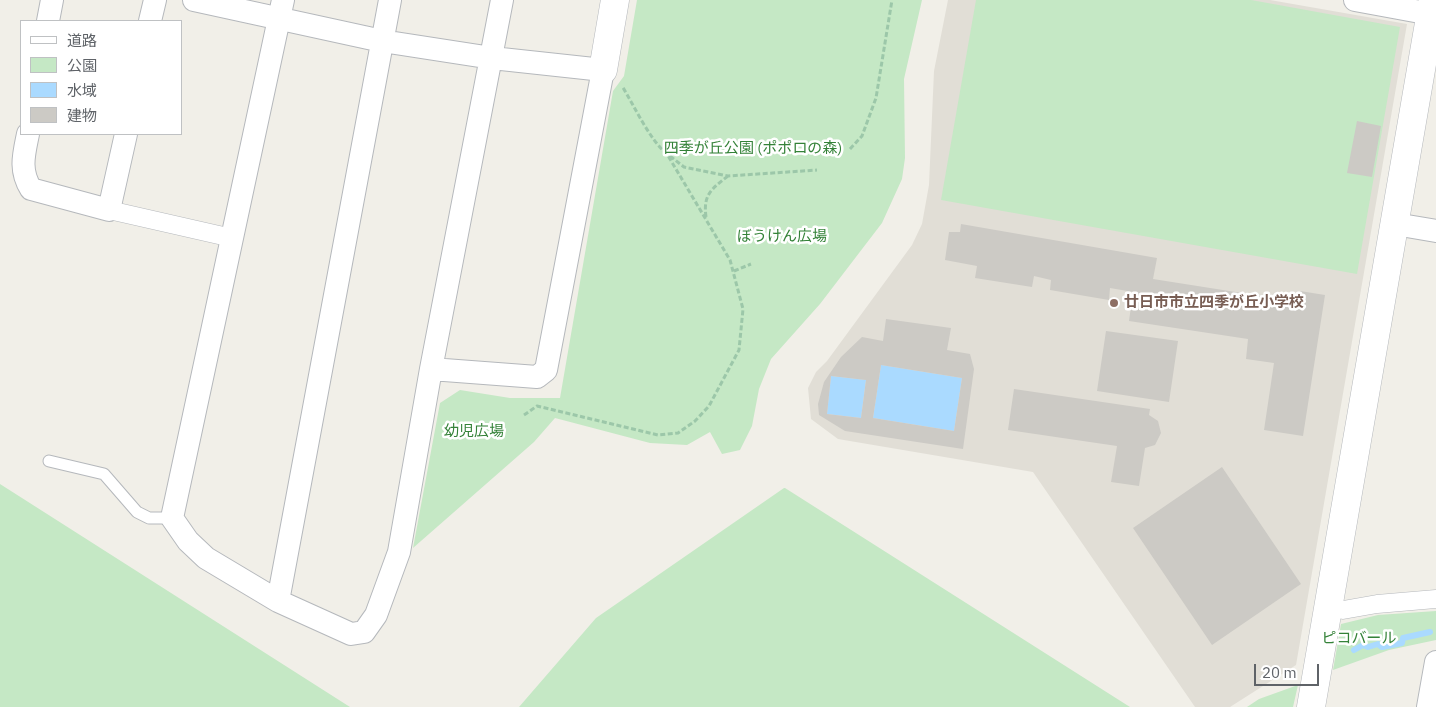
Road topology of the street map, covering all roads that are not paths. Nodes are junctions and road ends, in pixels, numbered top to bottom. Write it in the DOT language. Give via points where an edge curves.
graph roads {
  1 [pos="52,0"];
  2 [pos="155,0"];
  3 [pos="194,0"];
  4 [pos="390,0"];
  5 [pos="502,0"];
  6 [pos="615,0"];
  7 [pos="1355,0"];
  8 [pos="1432,7"];
  9 [pos="281,9"];
  10 [pos="48,20"];
  11 [pos="150,20"];
  12 [pos="382,41"];
  13 [pos="492,58"];
  14 [pos="612,77"];
  15 [pos="28,135"];
  16 [pos="126,135"];
  17 [pos="109,210"];
  18 [pos="1395,224"];
  19 [pos="1436,231"];
  20 [pos="232,238"];
  21 [pos="431,369"];
  22 [pos="49,461"];
  23 [pos="172,518"];
  24 [pos="1436,599"];
  25 [pos="278,601"];
  26 [pos="1343,610"];
  27 [pos="1436,662"];
  28 [pos="1311,707"];
  29 [pos="1428,707"];
  1 -- 10 [label="street"];
  2 -- 11 [label="street"];
  3 -- 9 [label="street"];
  4 -- 12 [label="street"];
  5 -- 13 [label="street"];
  6 -- 14 [label="street"];
  7 -- 8 [label="street"];
  8 -- 18 [label="street"];
  9 -- 12 [label="street"];
  9 -- 20 [label="street"];
  12 -- 13 [label="street"];
  12 -- 25 [label="street"];
  13 -- 14 [label="street"];
  13 -- 21 [label="street"];
  14 -- 21 [label="street" via="546,370 537,377"];
  15 -- 17 [label="street" via="22,166 30,189"];
  16 -- 17 [label="street"];
  17 -- 20 [label="street"];
  18 -- 19 [label="street"];
  18 -- 28 [label="street"];
  20 -- 23 [label="street"];
  21 -- 25 [label="street" via="399,552 376,615 364,632 351,634"];
  22 -- 23 [label="lane" via="104,474 137,512 149,518"];
  23 -- 25 [label="street" via="188,541 206,558"];
  24 -- 26 [label="street"];
  27 -- 29 [label="street"];
}
